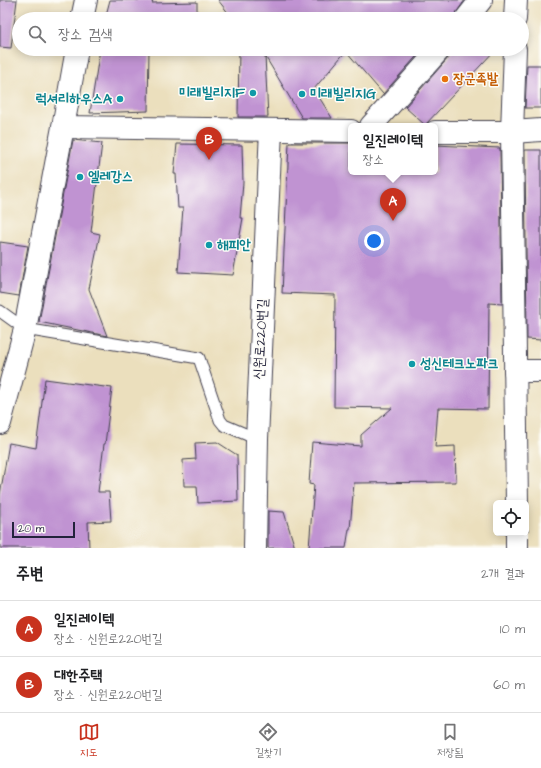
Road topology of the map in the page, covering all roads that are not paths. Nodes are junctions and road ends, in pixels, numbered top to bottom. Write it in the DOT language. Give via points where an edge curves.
graph roads {
  1 [pos="86,0"];
  2 [pos="481,0"];
  3 [pos="516,0"];
  4 [pos="83,12"];
  5 [pos="472,12"];
  6 [pos="515,12"];
  7 [pos="76,56"];
  8 [pos="434,56"];
  9 [pos="514,56"];
  10 [pos="374,123"];
  11 [pos="62,127"];
  12 [pos="271,130"];
  13 [pos="541,130"];
  14 [pos="348,131"];
  15 [pos="438,132"];
  16 [pos="512,132"];
  17 [pos="0,312"];
  18 [pos="25,329"];
  19 [pos="515,371"];
  20 [pos="541,371"];
  21 [pos="0,423"];
  22 [pos="257,439"];
  23 [pos="517,500"];
  24 [pos="517,536"];
  25 [pos="255,548"];
  26 [pos="517,548"];
  1 -- 4 [label="street"];
  2 -- 5 [label="street"];
  3 -- 6 [label="street"];
  7 -- 11 [label="street"];
  8 -- 10 [label="street"];
  9 -- 16 [label="street"];
  11 -- 12 [label="street"];
  11 -- 18 [label="street"];
  12 -- 14 [label="street"];
  12 -- 22 [label="street, 신원로220번길"];
  13 -- 16 [label="street"];
  15 -- 16 [label="street"];
  16 -- 19 [label="street"];
  17 -- 18 [label="lane"];
  18 -- 21 [label="street"];
  18 -- 22 [label="lane" via="199,358 220,420 224,425"];
  19 -- 20 [label="street"];
  19 -- 23 [label="street"];
  22 -- 25 [label="street, 신원로220번길"];
  24 -- 26 [label="street"];
}
